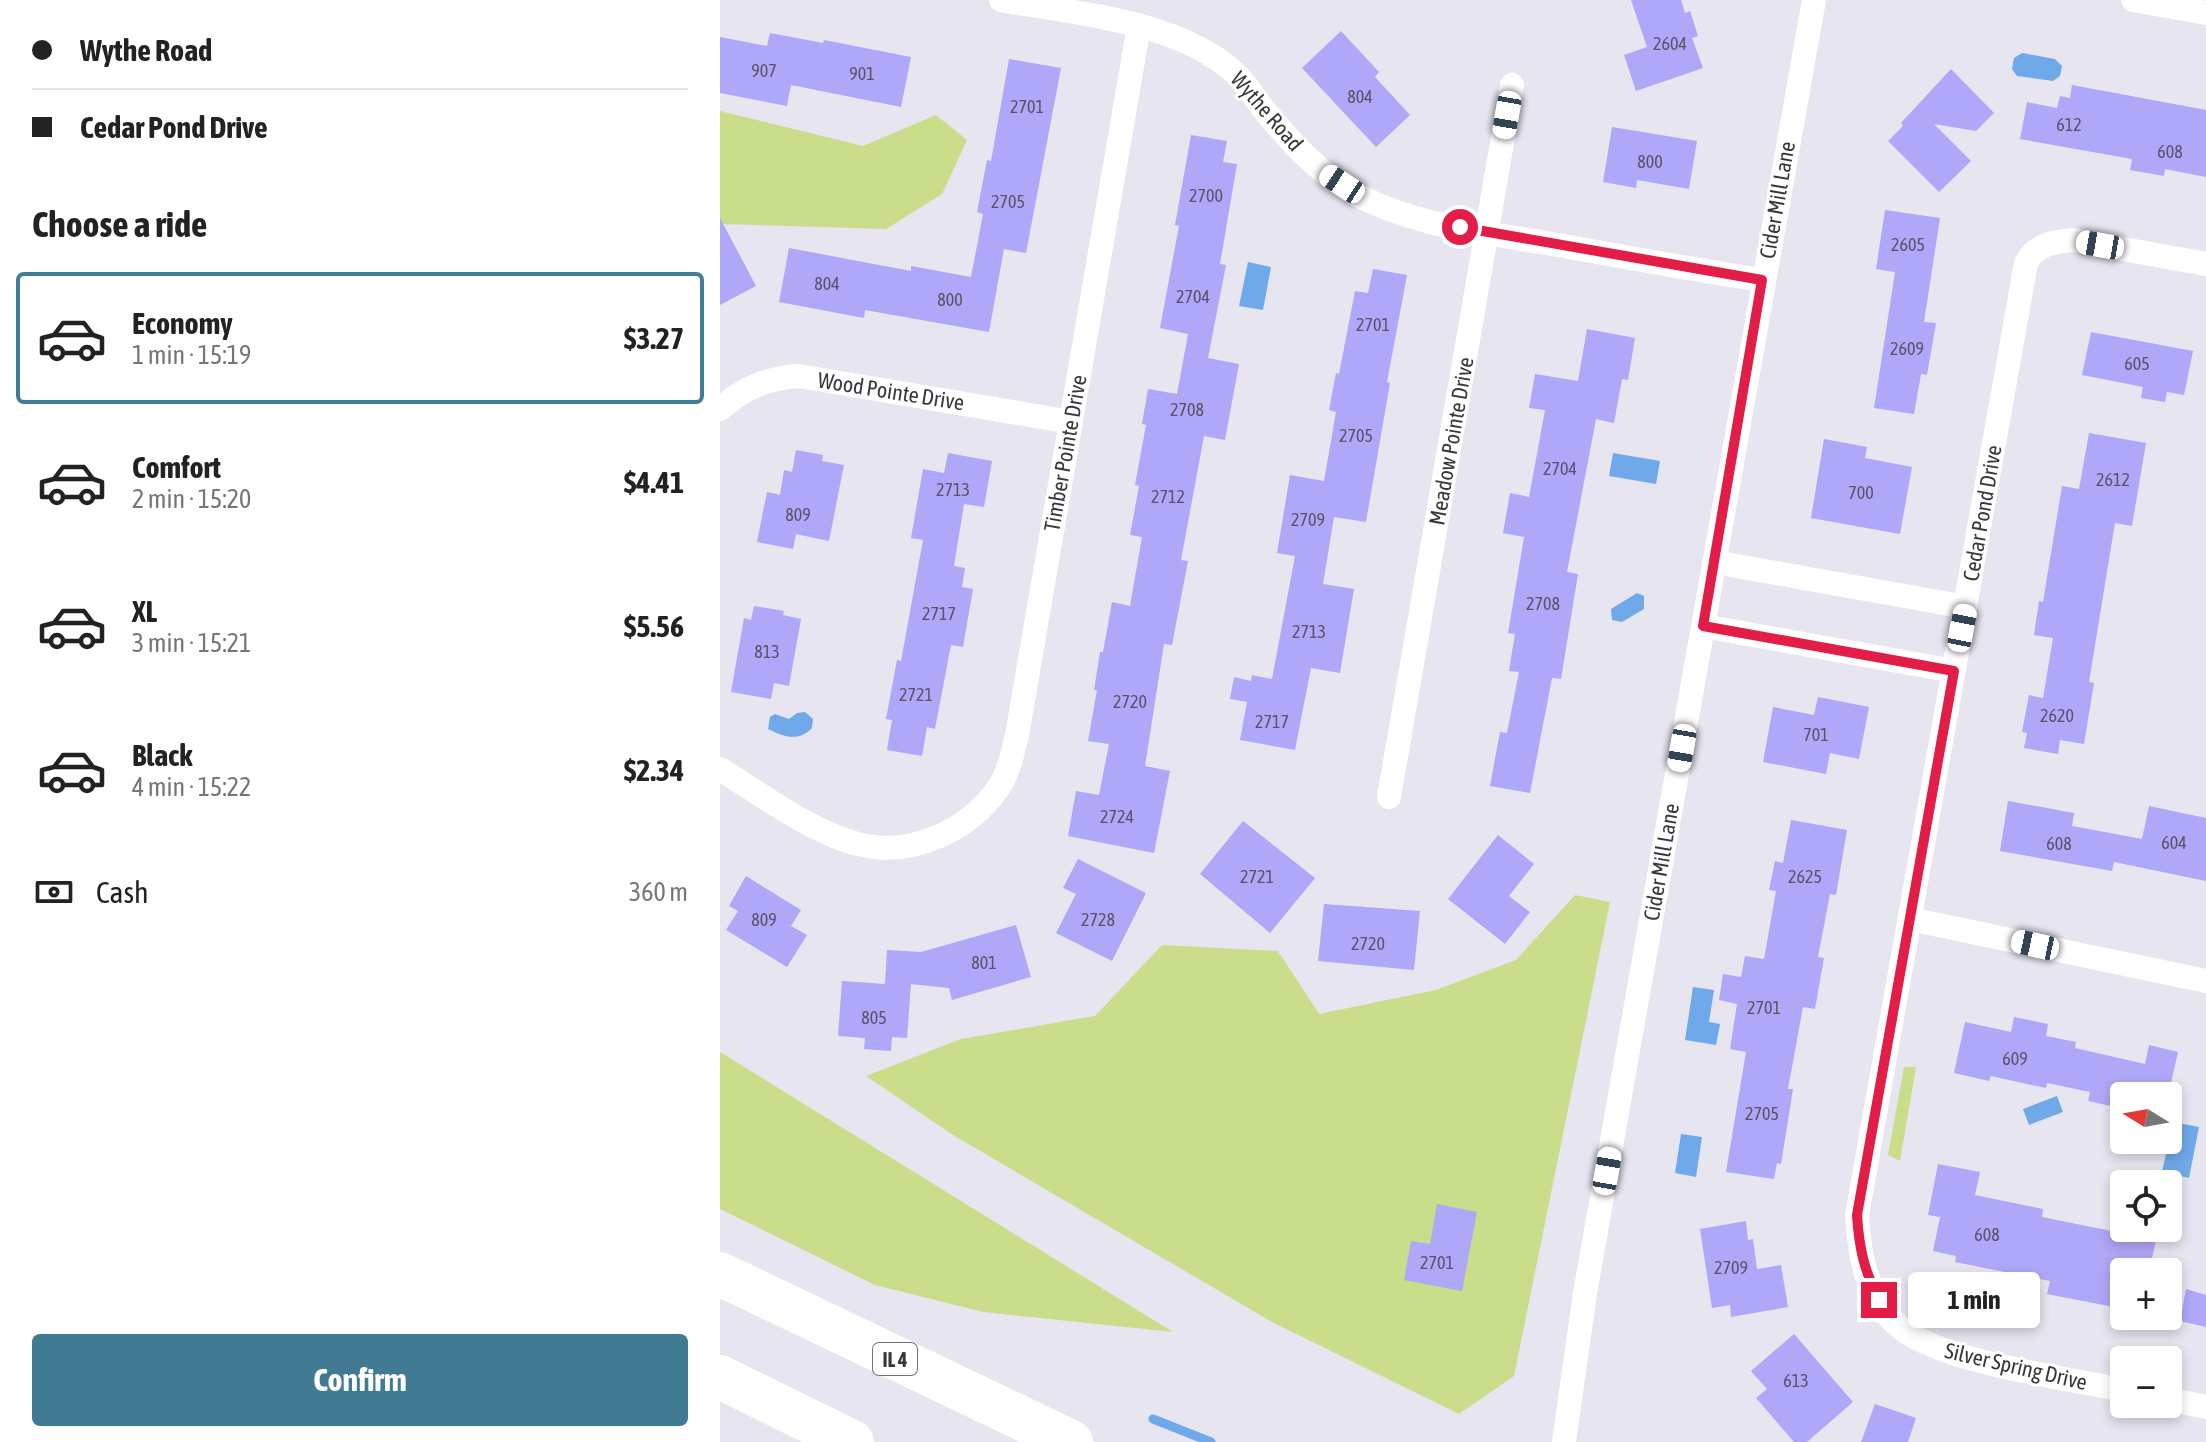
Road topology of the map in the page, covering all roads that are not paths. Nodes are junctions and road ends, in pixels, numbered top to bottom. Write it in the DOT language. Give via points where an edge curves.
graph roads {
  1 [pos="1001,0"];
  2 [pos="1814,0"];
  3 [pos="2133,0"];
  4 [pos="2206,13"];
  5 [pos="1139,26"];
  6 [pos="1512,85"];
  7 [pos="1487,233"];
  8 [pos="2206,264"];
  9 [pos="1762,280"];
  10 [pos="720,409"];
  11 [pos="1071,422"];
  12 [pos="1714,562"];
  13 [pos="1966,607"];
  14 [pos="1703,626"];
  15 [pos="1954,671"];
  16 [pos="720,769"];
  17 [pos="1389,797"];
  18 [pos="1910,919"];
  19 [pos="2206,981"];
  20 [pos="720,1274"];
  21 [pos="1879,1300"];
  22 [pos="720,1377"];
  23 [pos="2110,1387"];
  24 [pos="2182,1402"];
  25 [pos="2206,1407"];
  26 [pos="814,1424"];
  27 [pos="852,1442"];
  28 [pos="878,1442"];
  29 [pos="1071,1442"];
  30 [pos="1564,1442"];
  1 -- 5 [label="street, Wythe Road"];
  2 -- 9 [label="street, Cider Mill Lane"];
  3 -- 4 [label="street"];
  5 -- 7 [label="street, Wythe Road" via="1219,59 1298,148 1358,195 1403,214"];
  5 -- 11 [label="street, Timber Pointe Drive"];
  6 -- 7 [label="street, Meadow Pointe Drive"];
  7 -- 9 [label="street, Wythe Road"];
  7 -- 17 [label="street, Meadow Pointe Drive"];
  8 -- 13 [label="street, Cedar Pond Drive" via="2073,240 2034,242 2021,286"];
  9 -- 12 [label="street, Cider Mill Lane"];
  10 -- 11 [label="street, Wood Pointe Drive" via="757,384 799,376"];
  11 -- 16 [label="street, Timber Pointe Drive" via="1011,760 982,808 926,842 876,847 813,825"];
  12 -- 13 [label="street"];
  12 -- 14 [label="street, Cider Mill Lane"];
  13 -- 15 [label="street, Cedar Pond Drive"];
  14 -- 15 [label="street"];
  14 -- 30 [label="street, Cider Mill Lane" via="1588,1277"];
  15 -- 18 [label="street, Cedar Pond Drive"];
  18 -- 19 [label="street"];
  18 -- 21 [label="street, Cedar Pond Drive" via="1857,1215 1865,1274"];
  20 -- 29 [label="highway, IL 4"];
  21 -- 23 [label="street, Silver Spring Drive" via="1895,1323 1935,1347"];
  22 -- 26 [label="highway"];
  24 -- 25 [label="street"];
  26 -- 27 [label="highway"];
  26 -- 28 [label="highway"];
}
